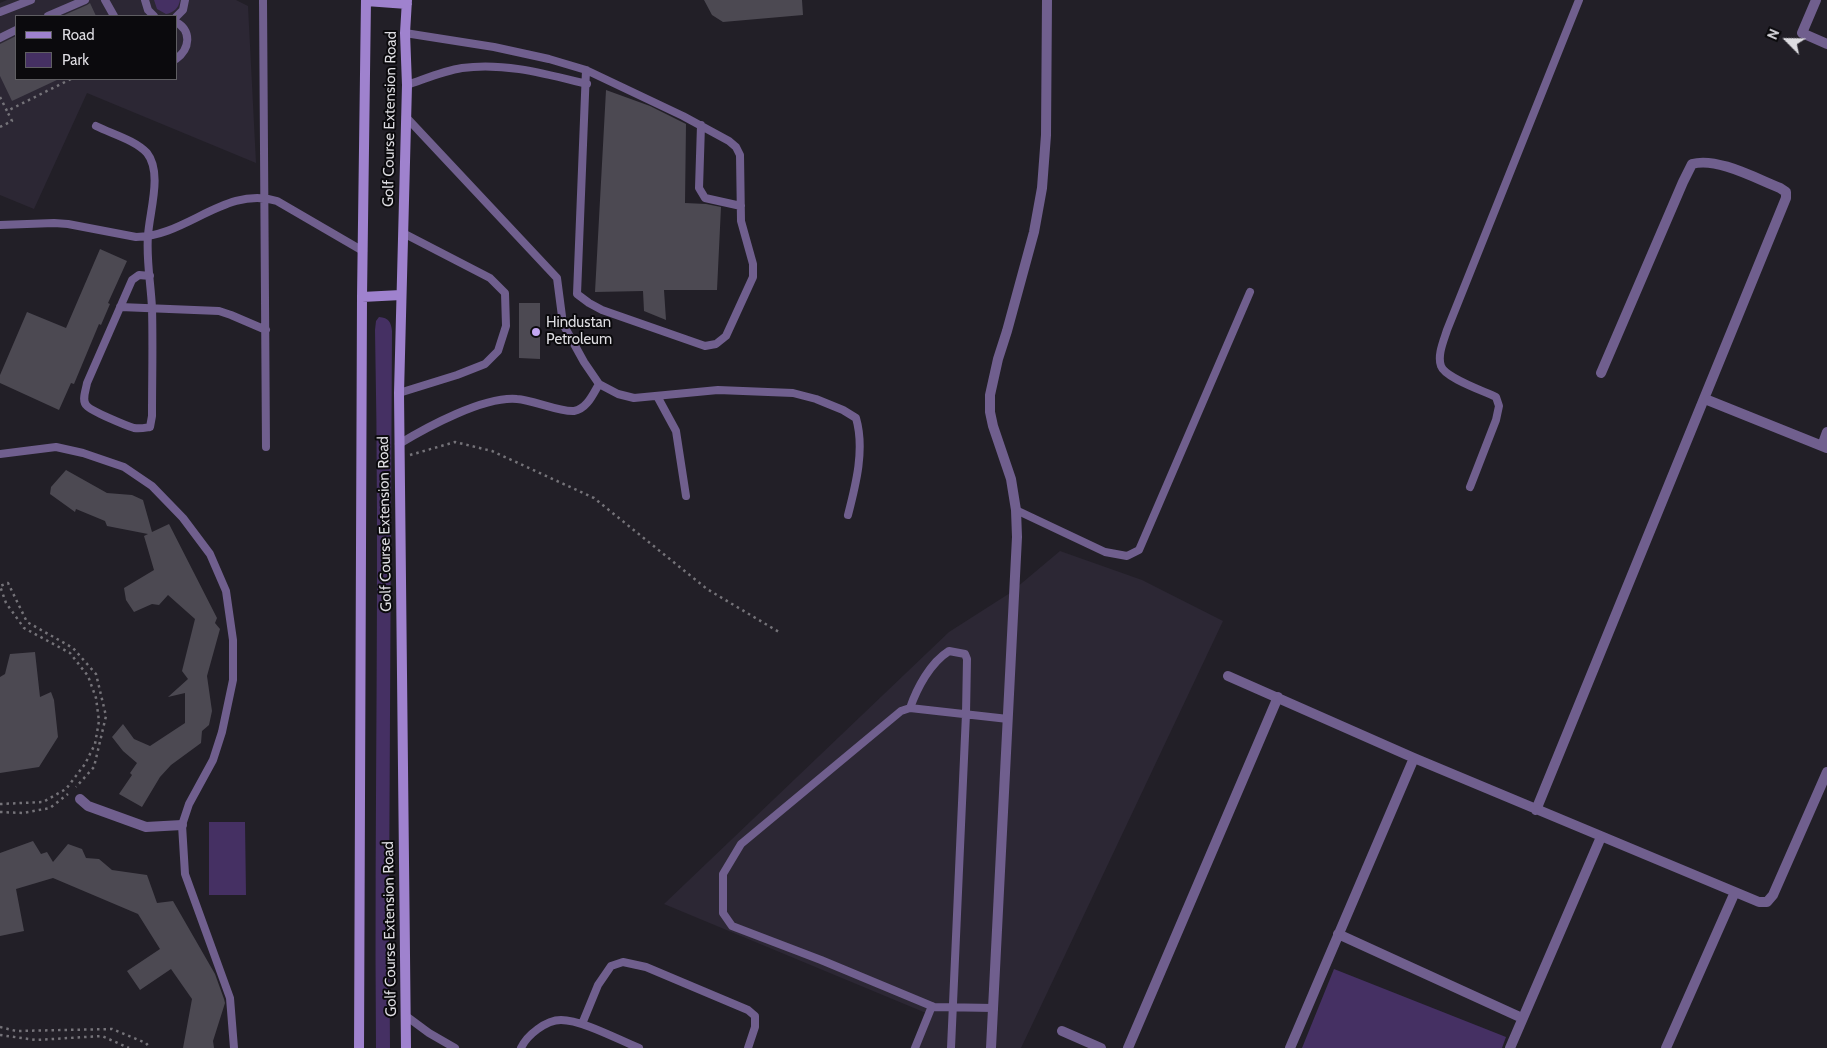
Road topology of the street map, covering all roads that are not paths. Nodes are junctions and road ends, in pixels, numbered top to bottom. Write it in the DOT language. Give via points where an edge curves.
graph roads {
  1 [pos="31,0"];
  2 [pos="85,0"];
  3 [pos="105,0"];
  4 [pos="185,0"];
  5 [pos="264,0"];
  6 [pos="366,0"];
  7 [pos="1047,0"];
  8 [pos="1579,0"];
  9 [pos="1816,0"];
  10 [pos="146,1"];
  11 [pos="407,2"];
  12 [pos="0,12"];
  13 [pos="50,15"];
  14 [pos="113,15"];
  15 [pos="153,15"];
  16 [pos="178,16"];
  17 [pos="178,23"];
  18 [pos="15,30"];
  19 [pos="405,33"];
  20 [pos="0,38"];
  21 [pos="1827,44"];
  22 [pos="178,57"];
  23 [pos="586,70"];
  24 [pos="587,84"];
  25 [pos="407,85"];
  26 [pos="406,117"];
  27 [pos="96,126"];
  28 [pos="701,126"];
  29 [pos="266,198"];
  30 [pos="740,206"];
  31 [pos="0,225"];
  32 [pos="403,233"];
  33 [pos="147,237"];
  34 [pos="363,251"];
  35 [pos="150,276"];
  36 [pos="1250,292"];
  37 [pos="401,295"];
  38 [pos="362,296"];
  39 [pos="120,308"];
  40 [pos="152,309"];
  41 [pos="266,330"];
  42 [pos="1601,373"];
  43 [pos="599,384"];
  44 [pos="398,393"];
  45 [pos="657,396"];
  46 [pos="1705,400"];
  47 [pos="1827,432"];
  48 [pos="399,444"];
  49 [pos="1824,447"];
  50 [pos="266,448"];
  51 [pos="0,454"];
  52 [pos="1470,487"];
  53 [pos="686,496"];
  54 [pos="1016,510"];
  55 [pos="848,515"];
  56 [pos="1228,676"];
  57 [pos="1278,697"];
  58 [pos="910,708"];
  59 [pos="966,714"];
  60 [pos="1008,719"];
  61 [pos="1414,758"];
  62 [pos="1827,772"];
  63 [pos="80,799"];
  64 [pos="1536,810"];
  65 [pos="182,825"];
  66 [pos="1601,837"];
  67 [pos="1735,892"];
  68 [pos="1338,934"];
  69 [pos="932,1006"];
  70 [pos="952,1008"];
  71 [pos="994,1008"];
  72 [pos="406,1016"];
  73 [pos="1522,1018"];
  74 [pos="582,1024"];
  75 [pos="1062,1031"];
  76 [pos="234,1048"];
  77 [pos="359,1048"];
  78 [pos="406,1048"];
  79 [pos="455,1048"];
  80 [pos="521,1048"];
  81 [pos="639,1048"];
  82 [pos="748,1048"];
  83 [pos="915,1048"];
  84 [pos="951,1048"];
  85 [pos="991,1048"];
  86 [pos="1101,1048"];
  87 [pos="1128,1048"];
  88 [pos="1290,1048"];
  89 [pos="1510,1048"];
  90 [pos="1666,1048"];
  1 -- 12 [label="lane"];
  2 -- 13 [label="lane"];
  3 -- 14 [label="lane"];
  4 -- 16 [label="lane"];
  5 -- 29 [label="lane"];
  6 -- 11 [label="main road"];
  6 -- 34 [label="main road, Golf Course Extension Road"];
  7 -- 54 [label="street" via="1046,135 1042,188 1034,232 990,395 991,419 1011,478"];
  8 -- 52 [label="lane" via="1447,330 1440,355 1441,366 1449,375 1496,397 1499,406"];
  9 -- 21 [label="street" via="1802,33"];
  10 -- 15 [label="lane"];
  11 -- 19 [label="main road, Golf Course Extension Road"];
  17 -- 22 [label="lane" via="188,38 185,50"];
  18 -- 20 [label="lane"];
  19 -- 23 [label="lane" via="494,47"];
  19 -- 25 [label="main road, Golf Course Extension Road"];
  23 -- 24 [label="lane"];
  23 -- 28 [label="lane"];
  24 -- 25 [label="lane" via="526,69 482,67 462,68"];
  24 -- 30 [label="lane" via="577,294 589,304 705,346 716,344 726,336 753,277"];
  25 -- 26 [label="main road, Golf Course Extension Road"];
  26 -- 32 [label="main road, Golf Course Extension Road"];
  26 -- 43 [label="lane" via="558,278 564,324"];
  27 -- 33 [label="lane" via="135,144 147,154 153,165 155,182"];
  28 -- 30 [label="lane" via="729,141 740,155"];
  28 -- 30 [label="lane" via="699,188 706,198"];
  29 -- 33 [label="lane" via="220,206 175,228"];
  29 -- 34 [label="lane" via="278,201"];
  29 -- 41 [label="lane"];
  31 -- 33 [label="lane" via="61,223"];
  32 -- 37 [label="main road, Golf Course Extension Road"];
  32 -- 44 [label="lane" via="490,278 505,293 506,326 498,351 486,364"];
  33 -- 35 [label="lane"];
  34 -- 38 [label="main road, Golf Course Extension Road"];
  35 -- 39 [label="lane" via="139,274 132,280"];
  35 -- 40 [label="lane"];
  36 -- 54 [label="lane" via="1139,550 1127,556 1105,552"];
  37 -- 38 [label="main road"];
  37 -- 44 [label="main road, Golf Course Extension Road"];
  38 -- 77 [label="main road, Golf Course Extension Road"];
  39 -- 40 [label="lane"];
  39 -- 40 [label="lane" via="87,383 84,400 86,406 94,411 143,429 150,427 152,416"];
  40 -- 41 [label="lane" via="219,311"];
  41 -- 50 [label="lane"];
  42 -- 46 [label="street" via="1692,164 1715,162 1780,188 1786,192 1786,198"];
  43 -- 45 [label="lane" via="634,398"];
  43 -- 48 [label="lane" via="585,406 574,410 517,399 498,400 432,426"];
  44 -- 48 [label="main road, Golf Course Extension Road"];
  45 -- 53 [label="lane" via="676,431"];
  45 -- 55 [label="lane" via="718,390 792,393 816,399 856,418 860,430 858,467"];
  46 -- 49 [label="street"];
  46 -- 64 [label="street"];
  47 -- 49 [label="street"];
  48 -- 72 [label="main road, Golf Course Extension Road"];
  51 -- 65 [label="lane" via="56,447 124,467 152,486 184,518 210,554 226,591 233,640 233,680 213,760 189,804"];
  54 -- 60 [label="street"];
  56 -- 57 [label="street"];
  57 -- 61 [label="street"];
  57 -- 87 [label="street"];
  58 -- 59 [label="lane"];
  58 -- 59 [label="lane" via="927,675 948,651 965,654 967,659"];
  58 -- 69 [label="lane" via="901,711 741,844 723,874 723,913 732,926"];
  59 -- 60 [label="lane"];
  59 -- 70 [label="lane"];
  60 -- 71 [label="street"];
  61 -- 64 [label="street"];
  61 -- 68 [label="street"];
  62 -- 67 [label="street" via="1773,895 1767,902 1759,902"];
  63 -- 65 [label="street" via="88,806 146,827"];
  64 -- 66 [label="street"];
  65 -- 76 [label="lane" via="185,874 230,998"];
  66 -- 67 [label="street"];
  66 -- 73 [label="street"];
  67 -- 90 [label="street"];
  68 -- 73 [label="street"];
  68 -- 88 [label="street"];
  69 -- 70 [label="lane"];
  69 -- 83 [label="lane"];
  70 -- 71 [label="lane"];
  70 -- 84 [label="lane"];
  71 -- 85 [label="street"];
  72 -- 78 [label="main road, Golf Course Extension Road"];
  72 -- 79 [label="lane"];
  73 -- 89 [label="street"];
  74 -- 80 [label="lane" via="561,1020 537,1029"];
  74 -- 81 [label="lane"];
  74 -- 82 [label="lane" via="598,985 611,966 623,962 646,967 748,1010 755,1016"];
  75 -- 86 [label="street"];
}
